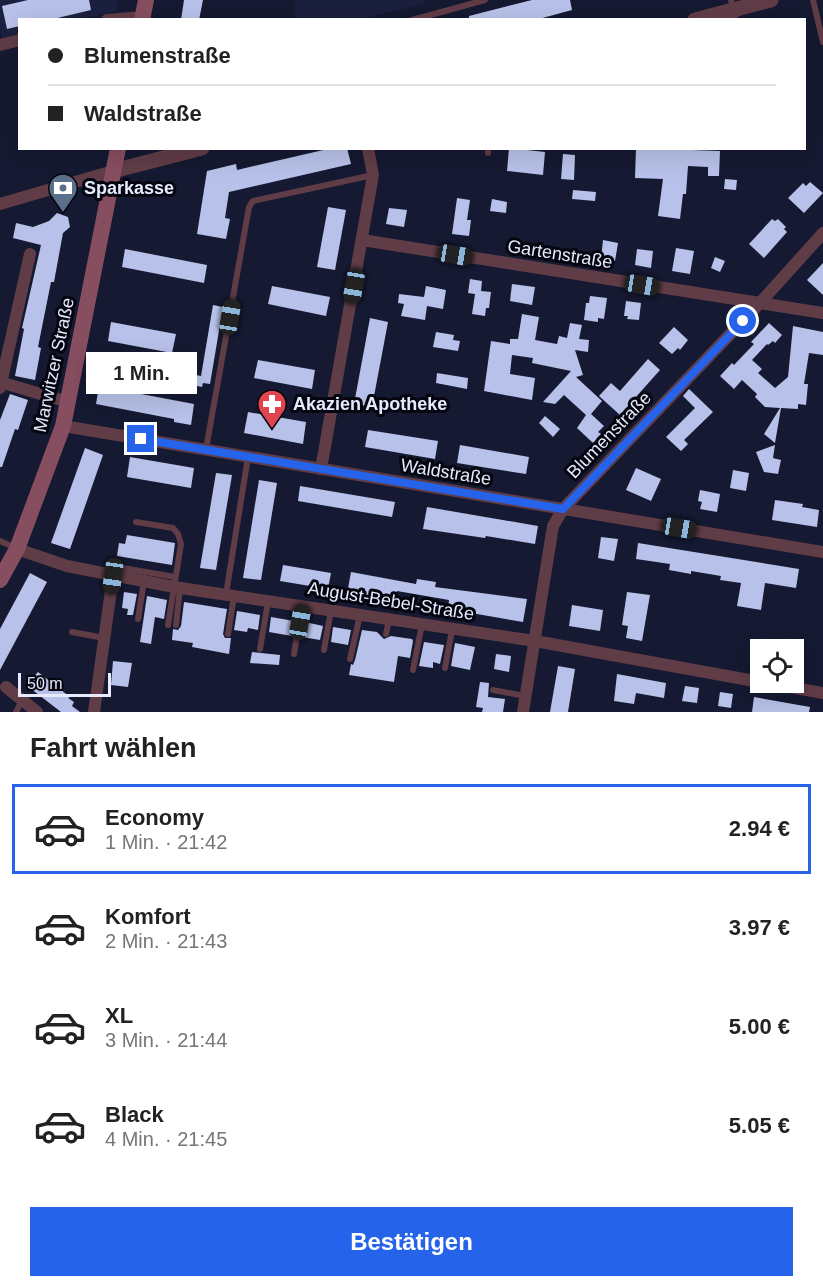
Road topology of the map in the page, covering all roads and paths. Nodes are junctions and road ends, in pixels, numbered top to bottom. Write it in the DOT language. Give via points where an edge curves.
graph roads {
  1 [pos="146,0"];
  2 [pos="485,0"];
  3 [pos="771,0"];
  4 [pos="813,0"];
  5 [pos="733,10"];
  6 [pos="143,18"];
  7 [pos="419,18"];
  8 [pos="703,18"];
  9 [pos="18,40"];
  10 [pos="823,42"];
  11 [pos="0,45"];
  12 [pos="118,150"];
  13 [pos="194,150"];
  14 [pos="368,150"];
  15 [pos="113,171"];
  16 [pos="373,175"];
  17 [pos="0,204"];
  18 [pos="823,233"];
  19 [pos="362,240"];
  20 [pos="30,254"];
  21 [pos="759,304"];
  22 [pos="823,314"];
  23 [pos="1,384"];
  24 [pos="68,402"];
  25 [pos="63,426"];
  26 [pos="206,450"];
  27 [pos="248,457"];
  28 [pos="321,469"];
  29 [pos="563,509"];
  30 [pos="136,522"];
  31 [pos="0,541"];
  32 [pos="17,549"];
  33 [pos="823,552"];
  34 [pos="113,576"];
  35 [pos="0,580"];
  36 [pos="144,581"];
  37 [pos="177,584"];
  38 [pos="230,595"];
  39 [pos="268,601"];
  40 [pos="302,606"];
  41 [pos="331,610"];
  42 [pos="360,615"];
  43 [pos="138,619"];
  44 [pos="389,619"];
  45 [pos="422,624"];
  46 [pos="168,625"];
  47 [pos="176,625"];
  48 [pos="452,630"];
  49 [pos="72,633"];
  50 [pos="228,634"];
  51 [pos="386,634"];
  52 [pos="104,638"];
  53 [pos="535,641"];
  54 [pos="260,649"];
  55 [pos="324,650"];
  56 [pos="294,654"];
  57 [pos="350,659"];
  58 [pos="445,668"];
  59 [pos="413,670"];
  60 [pos="750,680"];
  61 [pos="6,687"];
  62 [pos="493,690"];
  63 [pos="804,690"];
  64 [pos="823,693"];
  65 [pos="526,696"];
  66 [pos="22,700"];
  67 [pos="16,712"];
  68 [pos="37,712"];
  69 [pos="94,712"];
  70 [pos="523,712"];
  1 -- 6 [label="main road"];
  2 -- 7 [label="lane"];
  3 -- 5 [label="street"];
  4 -- 10 [label="lane"];
  5 -- 8 [label="street"];
  9 -- 11 [label="street"];
  12 -- 15 [label="main road, Marwitzer Straße"];
  13 -- 15 [label="street"];
  14 -- 16 [label="street"];
  15 -- 17 [label="street"];
  15 -- 24 [label="main road, Marwitzer Straße"];
  16 -- 19 [label="street"];
  16 -- 26 [label="lane" via="253,201 249,207"];
  18 -- 21 [label="street, Blumenstraße"];
  19 -- 21 [label="street, Gartenstraße"];
  19 -- 28 [label="street"];
  20 -- 23 [label="street"];
  21 -- 22 [label="street, Gartenstraße"];
  21 -- 29 [label="street, Blumenstraße"];
  23 -- 24 [label="street"];
  24 -- 25 [label="main road, Marwitzer Straße"];
  25 -- 26 [label="street, Waldstraße"];
  25 -- 32 [label="main road, Marwitzer Straße"];
  26 -- 27 [label="street, Waldstraße"];
  27 -- 28 [label="street, Waldstraße"];
  27 -- 38 [label="lane"];
  28 -- 29 [label="street, Waldstraße"];
  29 -- 33 [label="street, Waldstraße"];
  29 -- 53 [label="street, Blumenstraße" via="553,526"];
  30 -- 37 [label="lane" via="173,528 178,534 181,544"];
  31 -- 32 [label="lane"];
  32 -- 34 [label="street, August-Bebel-Straße"];
  32 -- 35 [label="main road, Marwitzer Straße"];
  34 -- 36 [label="street, August-Bebel-Straße"];
  34 -- 37 [label="lane" via="117,567"];
  34 -- 52 [label="street"];
  36 -- 37 [label="street, August-Bebel-Straße"];
  36 -- 43 [label="lane"];
  37 -- 38 [label="street, August-Bebel-Straße"];
  37 -- 46 [label="lane"];
  37 -- 47 [label="lane"];
  38 -- 39 [label="street, August-Bebel-Straße"];
  38 -- 50 [label="lane"];
  39 -- 40 [label="street, August-Bebel-Straße"];
  39 -- 54 [label="lane"];
  40 -- 41 [label="street, August-Bebel-Straße"];
  40 -- 56 [label="lane"];
  41 -- 42 [label="street, August-Bebel-Straße"];
  41 -- 55 [label="lane"];
  42 -- 44 [label="street, August-Bebel-Straße"];
  42 -- 57 [label="lane"];
  44 -- 45 [label="street, August-Bebel-Straße"];
  44 -- 51 [label="lane"];
  45 -- 48 [label="street, August-Bebel-Straße"];
  45 -- 59 [label="lane"];
  48 -- 53 [label="street, August-Bebel-Straße"];
  48 -- 58 [label="lane"];
  49 -- 52 [label="lane"];
  52 -- 69 [label="street"];
  53 -- 60 [label="street, August-Bebel-Straße"];
  53 -- 65 [label="street, Blumenstraße"];
  61 -- 66 [label="street"];
  62 -- 65 [label="lane"];
  63 -- 64 [label="street, August-Bebel-Straße"];
  65 -- 70 [label="street, Blumenstraße"];
  66 -- 67 [label="lane"];
  66 -- 68 [label="street"];
}
